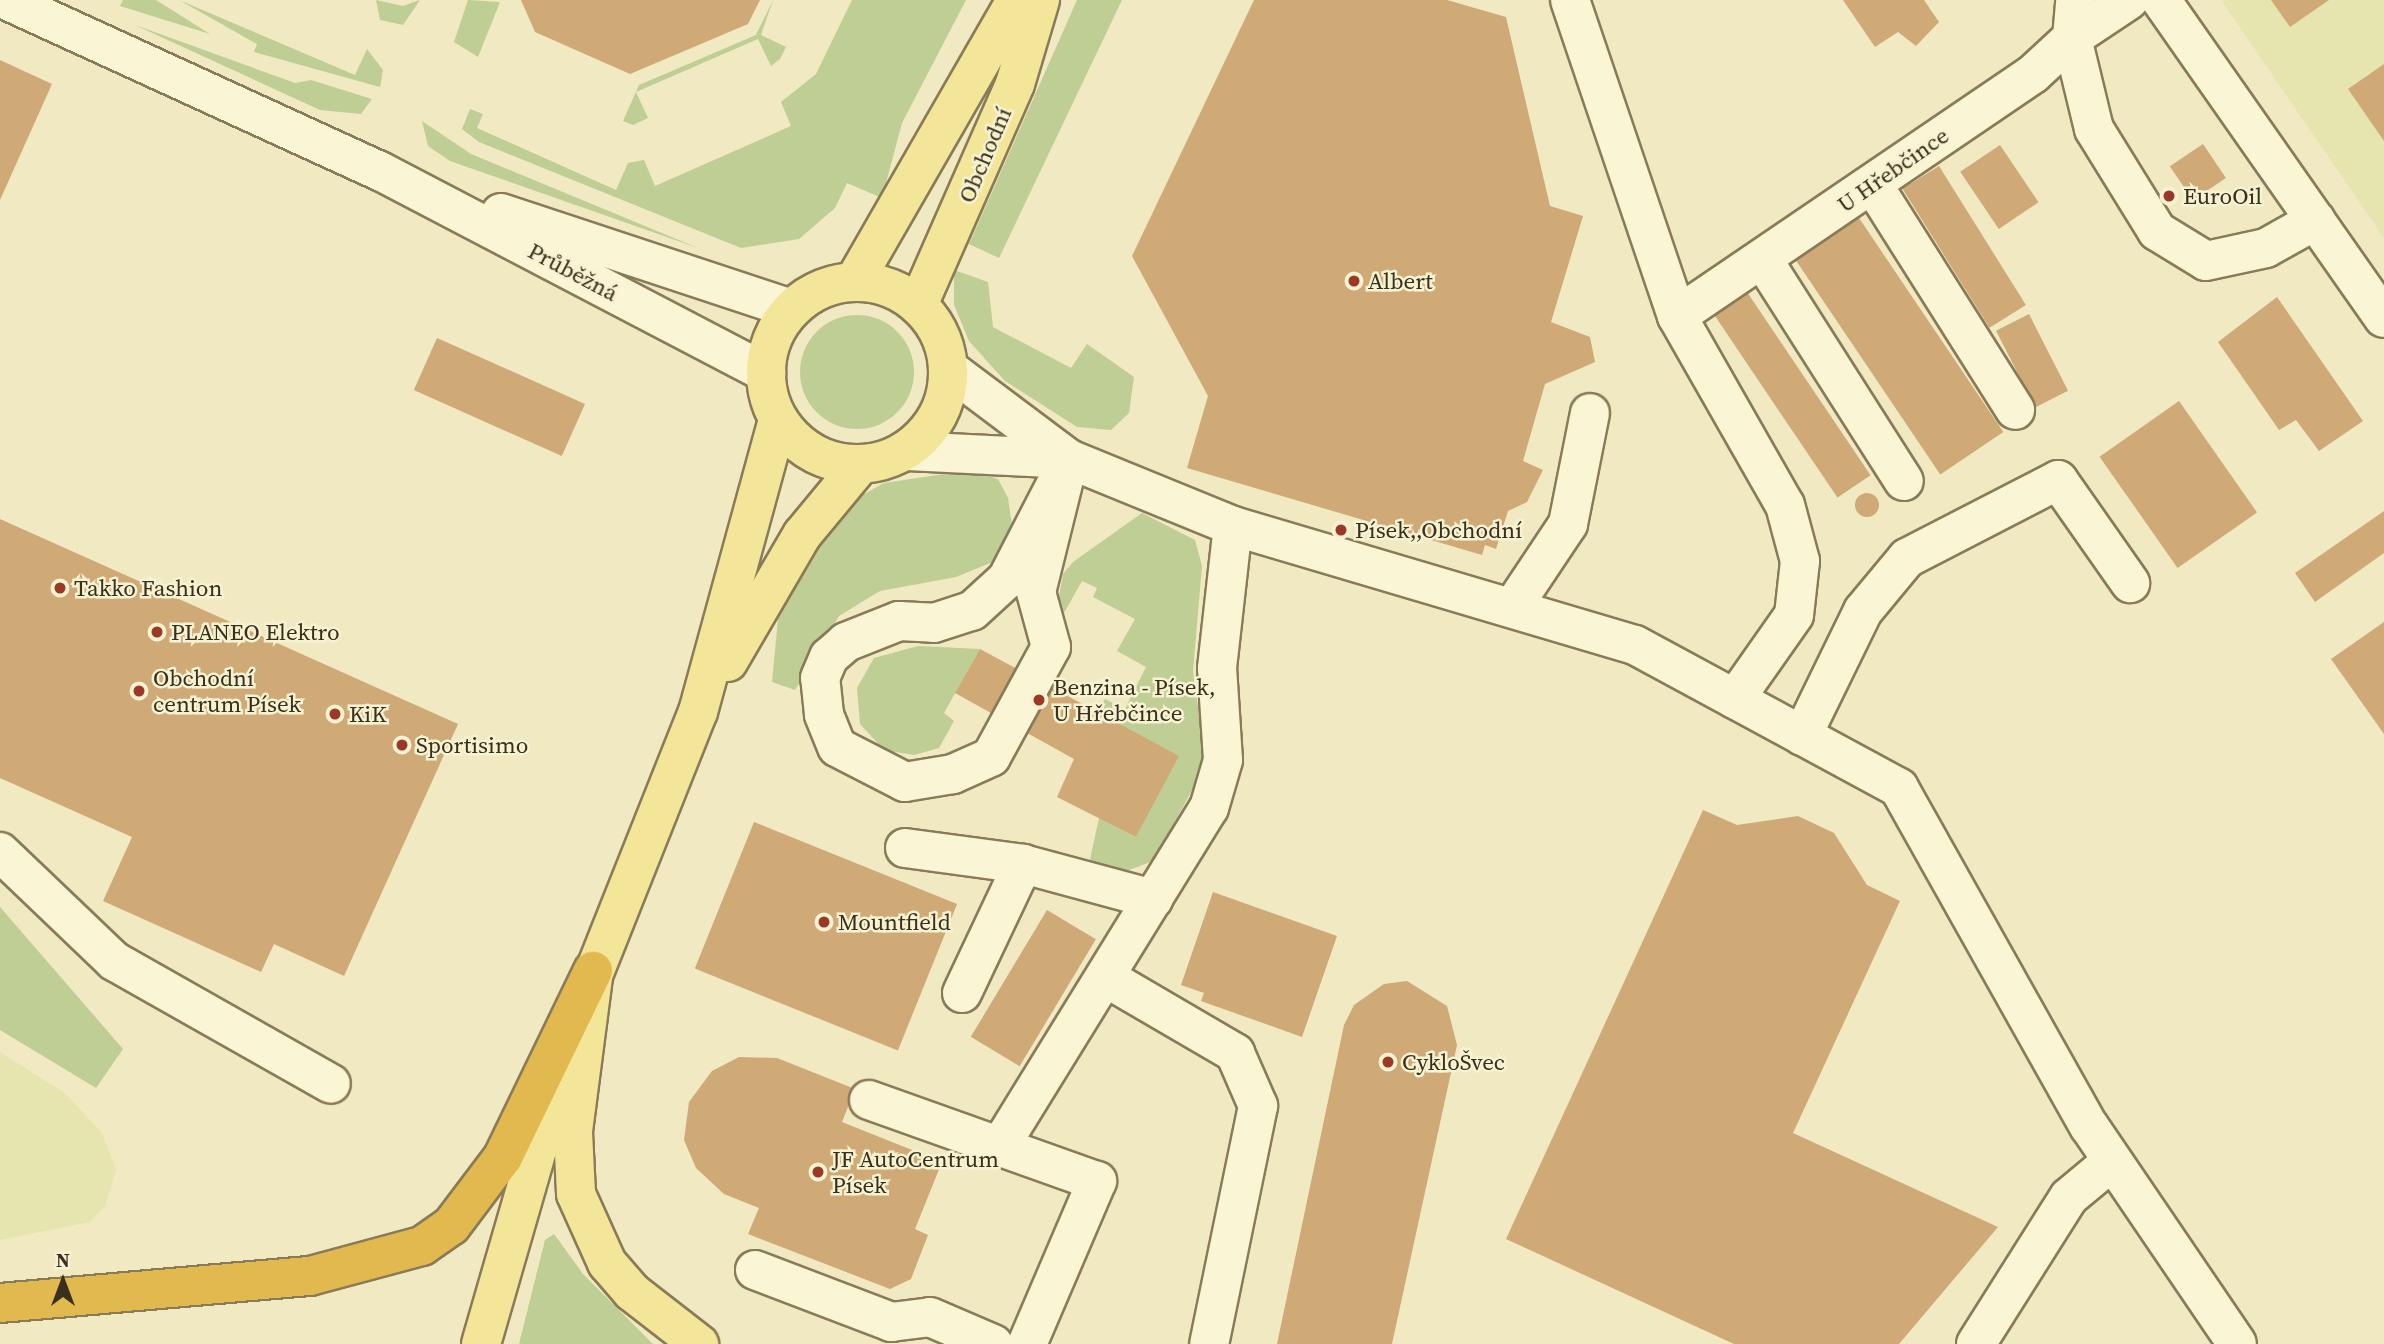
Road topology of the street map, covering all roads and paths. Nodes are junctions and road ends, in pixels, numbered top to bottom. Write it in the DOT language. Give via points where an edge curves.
graph roads {
  1 [pos="6,0"];
  2 [pos="1016,0"];
  3 [pos="1040,0"];
  4 [pos="1570,0"];
  5 [pos="2075,0"];
  6 [pos="2129,0"];
  7 [pos="2161,0"];
  8 [pos="2072,38"];
  9 [pos="380,171"];
  10 [pos="1873,185"];
  11 [pos="2316,220"];
  12 [pos="1763,260"];
  13 [pos="854,282"];
  14 [pos="918,305"];
  15 [pos="792,309"];
  16 [pos="1677,316"];
  17 [pos="2384,317"];
  18 [pos="949,369"];
  19 [pos="766,373"];
  20 [pos="2015,410"];
  21 [pos="1590,413"];
  22 [pos="778,420"];
  23 [pos="906,451"];
  24 [pos="1069,459"];
  25 [pos="860,465"];
  26 [pos="1904,481"];
  27 [pos="1233,526"];
  28 [pos="2130,583"];
  29 [pos="1512,608"];
  30 [pos="1735,699"];
  31 [pos="698,712"];
  32 [pos="1802,736"];
  33 [pos="905,848"];
  34 [pos="0,852"];
  35 [pos="1023,864"];
  36 [pos="1153,899"];
  37 [pos="593,971"];
  38 [pos="1105,977"];
  39 [pos="962,993"];
  40 [pos="331,1084"];
  41 [pos="869,1100"];
  42 [pos="1000,1146"];
  43 [pos="2111,1161"];
  44 [pos="755,1270"];
  45 [pos="0,1303"];
  46 [pos="481,1344"];
  47 [pos="699,1344"];
  48 [pos="993,1344"];
  49 [pos="1027,1344"];
  50 [pos="1209,1344"];
  51 [pos="1976,1344"];
  52 [pos="2237,1344"];
  1 -- 9 [label="street, Průběžná"];
  2 -- 13 [label="main road"];
  3 -- 14 [label="main road, Obchodní" via="1016,84"];
  4 -- 16 [label="street"];
  5 -- 8 [label="street"];
  6 -- 8 [label="street, U Hřebčince"];
  7 -- 11 [label="street"];
  8 -- 10 [label="street, U Hřebčince" via="2033,74"];
  8 -- 11 [label="street" via="2094,129 2157,231 2180,250 2206,261 2238,258"];
  9 -- 15 [label="street, Průběžná"];
  9 -- 19 [label="street, Průběžná"];
  10 -- 12 [label="street, U Hřebčince"];
  10 -- 20 [label="street"];
  11 -- 17 [label="street"];
  12 -- 16 [label="street, U Hřebčince"];
  12 -- 26 [label="street"];
  13 -- 14 [label="main road" via="898,292"];
  13 -- 15 [label="main road" via="810,295"];
  14 -- 18 [label="main road" via="934,323"];
  15 -- 19 [label="main road" via="769,349"];
  16 -- 30 [label="street" via="1785,505 1800,561 1794,615"];
  18 -- 23 [label="main road" via="939,415"];
  18 -- 24 [label="street"];
  19 -- 22 [label="main road"];
  21 -- 29 [label="street" via="1568,524"];
  22 -- 25 [label="main road" via="813,453"];
  22 -- 31 [label="main road"];
  23 -- 24 [label="street"];
  23 -- 25 [label="main road"];
  24 -- 24 [label="street" via="1007,579 972,611 934,623 899,621 829,657 820,678 824,714 837,747 905,782 953,774 991,757 1051,647 1036,592"];
  24 -- 27 [label="street"];
  25 -- 31 [label="main road" via="802,535"];
  27 -- 29 [label="street"];
  27 -- 36 [label="street" via="1217,668 1223,760 1209,808"];
  28 -- 32 [label="street" via="2058,480 1907,558 1863,611"];
  29 -- 30 [label="street" via="1635,645"];
  30 -- 32 [label="street"];
  31 -- 37 [label="main road"];
  32 -- 43 [label="street" via="1899,789"];
  33 -- 35 [label="street"];
  34 -- 40 [label="street" via="114,961"];
  35 -- 36 [label="street"];
  35 -- 39 [label="street"];
  36 -- 38 [label="street"];
  37 -- 45 [label="highway" via="503,1157 451,1226 422,1247 310,1276"];
  37 -- 46 [label="main road"];
  37 -- 47 [label="main road" via="573,1132 576,1194 607,1263 632,1292"];
  38 -- 42 [label="street"];
  38 -- 50 [label="street" via="1236,1053 1258,1107"];
  41 -- 42 [label="street"];
  42 -- 49 [label="street" via="1097,1181"];
  43 -- 51 [label="street" via="2069,1197"];
  43 -- 52 [label="street"];
  44 -- 48 [label="street" via="891,1322 930,1317"];
}
